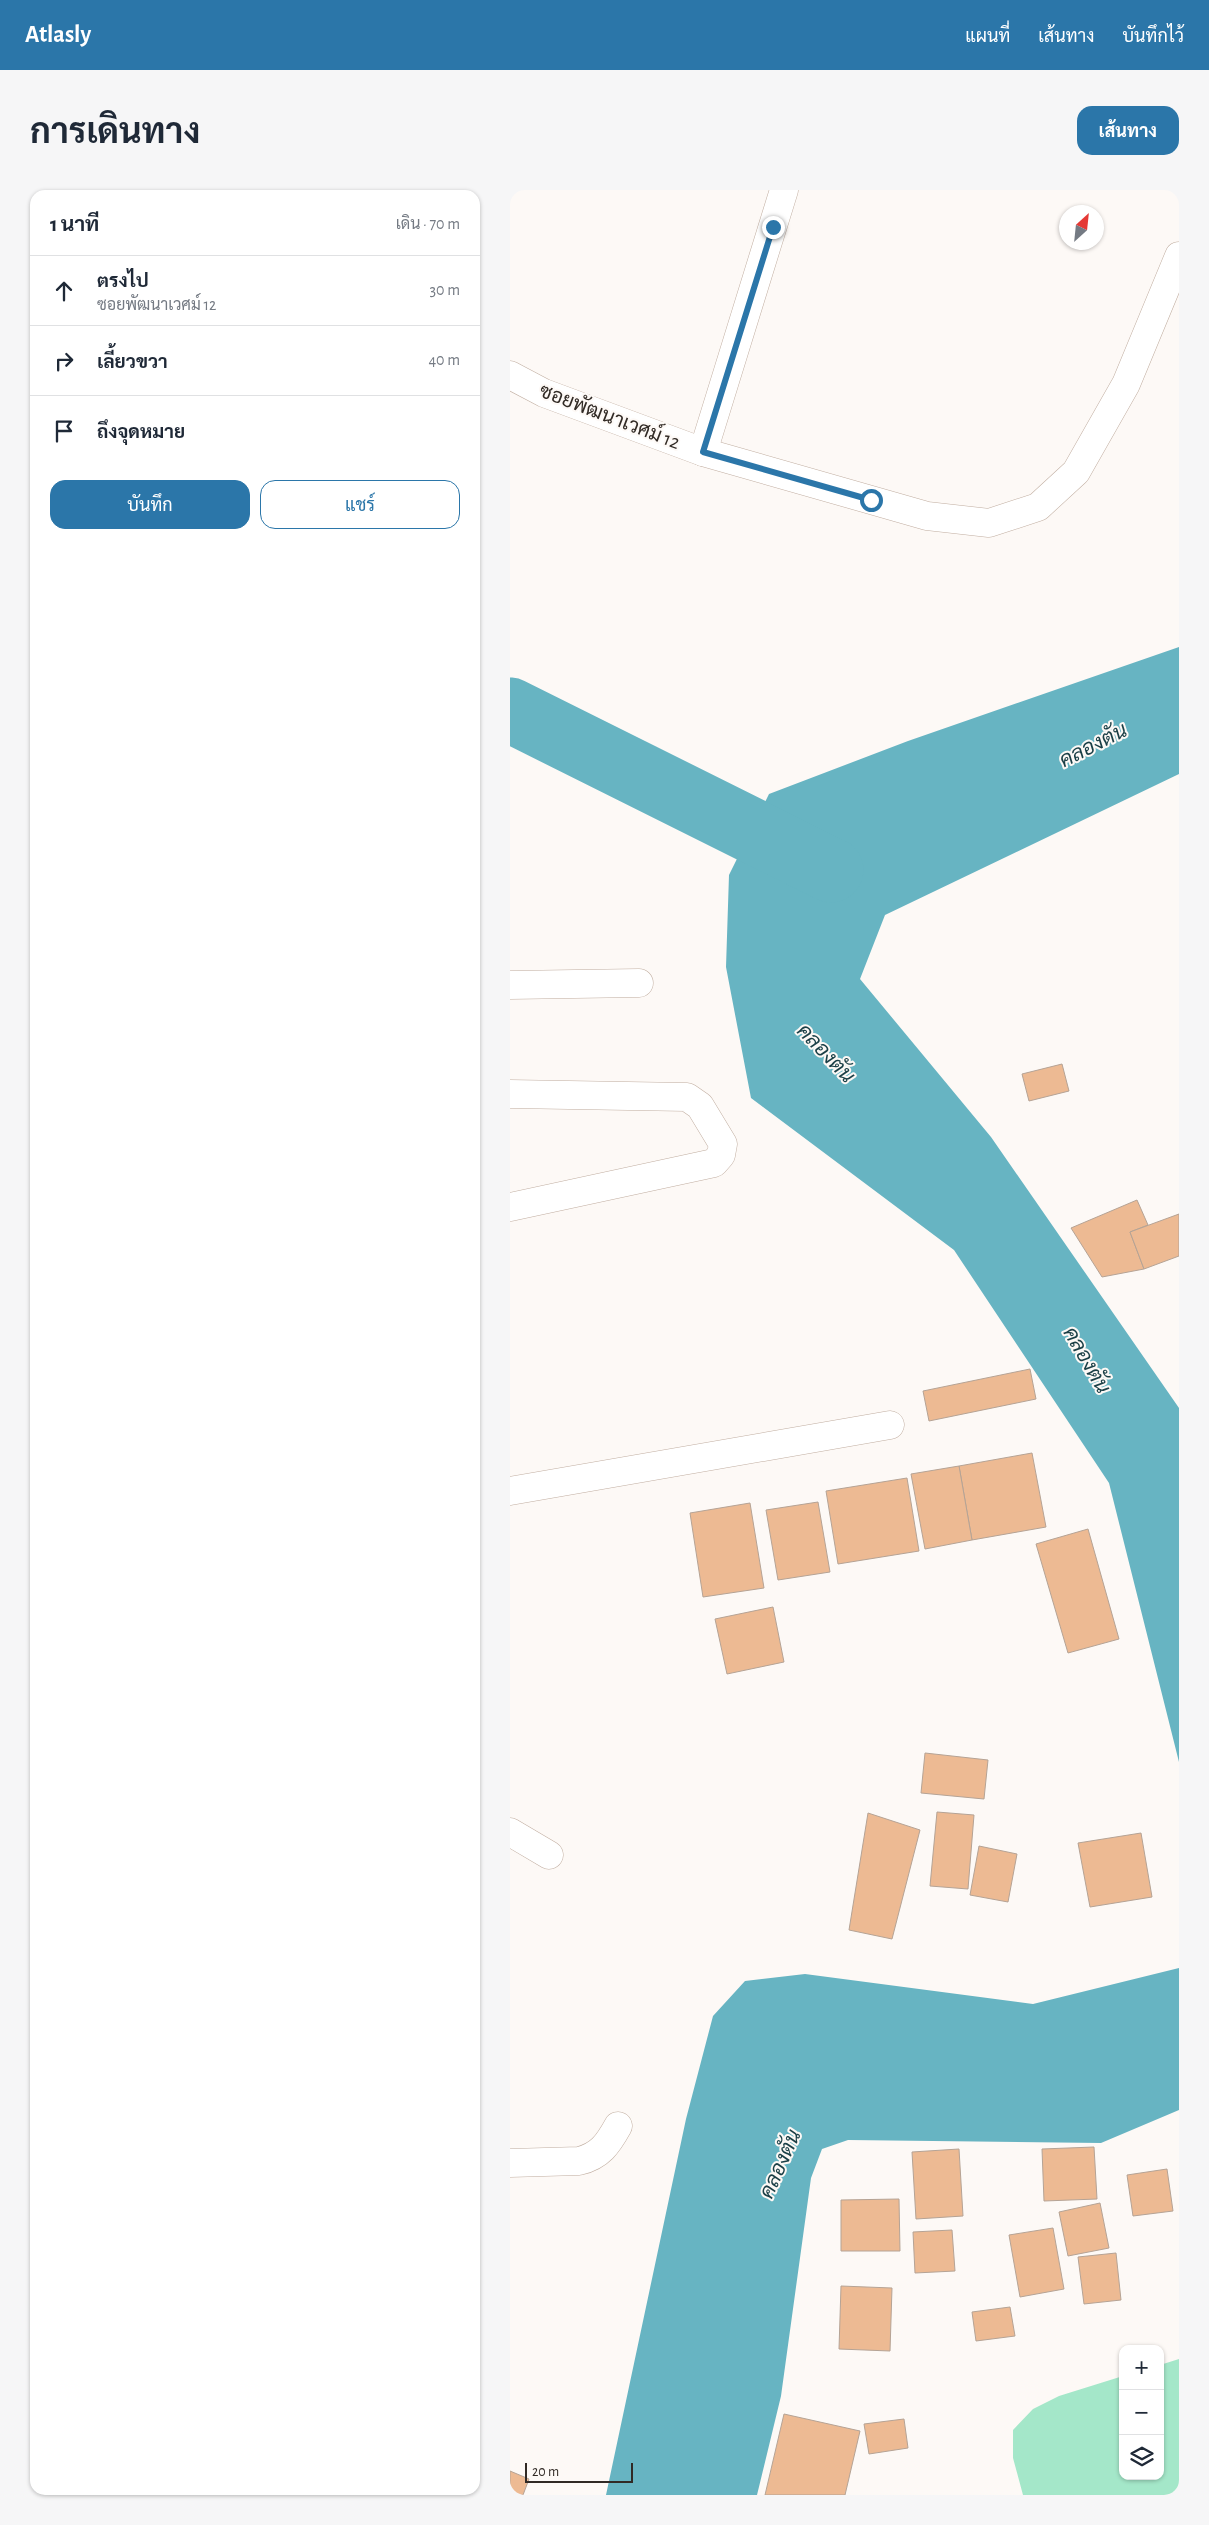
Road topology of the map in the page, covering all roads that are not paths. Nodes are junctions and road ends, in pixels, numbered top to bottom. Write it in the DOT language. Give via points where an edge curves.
graph roads {
  1 [pos="784,190"];
  2 [pos="1179,256"];
  3 [pos="510,375"];
  4 [pos="703,452"];
  5 [pos="639,983"];
  6 [pos="510,985"];
  7 [pos="510,1094"];
  8 [pos="510,1207"];
  9 [pos="890,1425"];
  10 [pos="510,1491"];
  11 [pos="510,1832"];
  12 [pos="549,1855"];
  13 [pos="618,2126"];
  14 [pos="510,2162"];
  1 -- 4 [label="street"];
  2 -- 4 [label="street, ซอยพัฒนาเวศม์ 12" via="1126,384 1076,472 1038,507 989,523 927,516"];
  3 -- 4 [label="street, ซอยพัฒนาเวศม์ 12" via="544,393"];
  5 -- 6 [label="street"];
  7 -- 8 [label="street" via="687,1098 700,1106 723,1144 714,1163"];
  9 -- 10 [label="street"];
  11 -- 12 [label="street"];
  13 -- 14 [label="street" via="604,2149 579,2162"];
}
